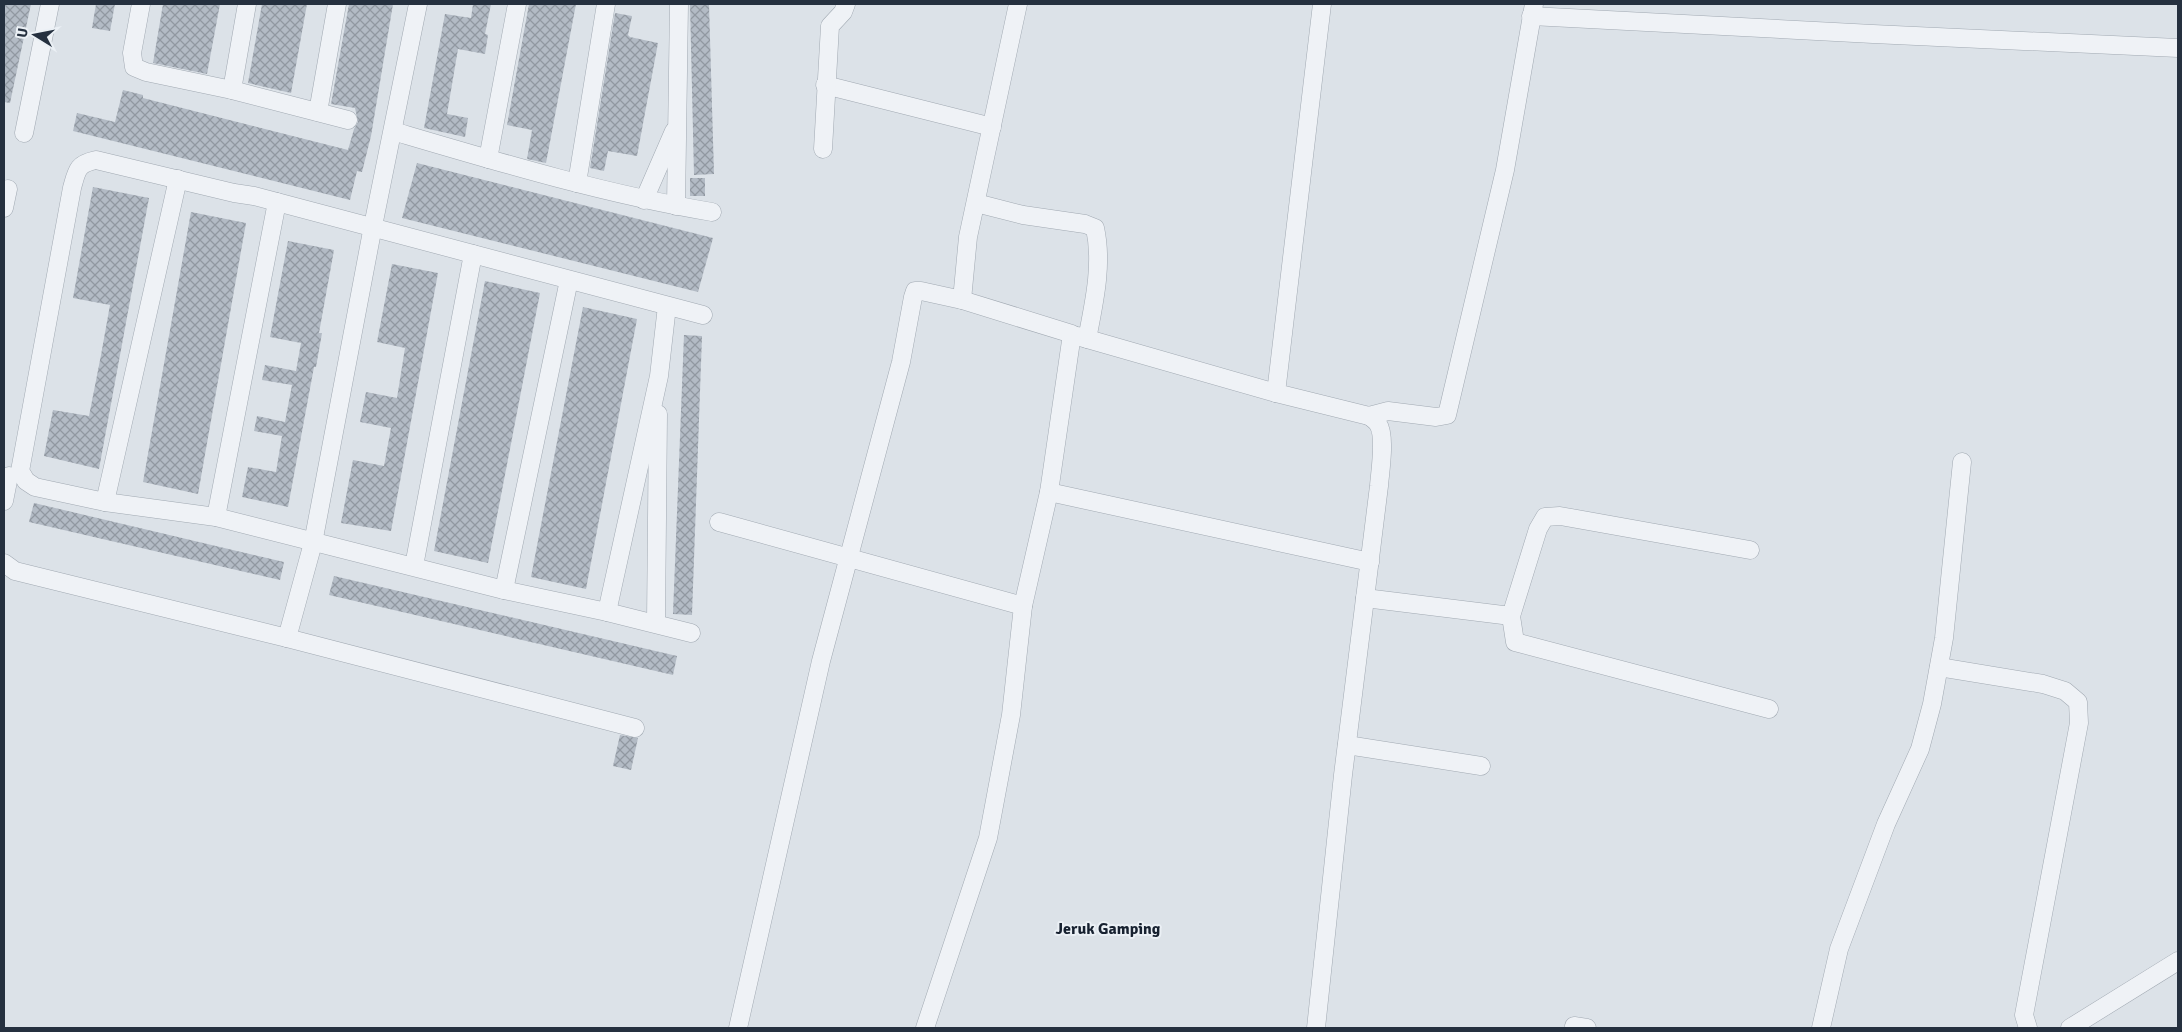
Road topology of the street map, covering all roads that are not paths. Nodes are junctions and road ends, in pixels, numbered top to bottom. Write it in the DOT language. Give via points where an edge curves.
graph roads {
  1 [pos="50,4"];
  2 [pos="141,4"];
  3 [pos="247,4"];
  4 [pos="338,4"];
  5 [pos="418,4"];
  6 [pos="517,4"];
  7 [pos="606,4"];
  8 [pos="679,4"];
  9 [pos="846,4"];
  10 [pos="1018,4"];
  11 [pos="1322,4"];
  12 [pos="1533,10"];
  13 [pos="2178,48"];
  14 [pos="825,86"];
  15 [pos="232,90"];
  16 [pos="318,112"];
  17 [pos="348,120"];
  18 [pos="677,124"];
  19 [pos="992,127"];
  20 [pos="393,131"];
  21 [pos="24,133"];
  22 [pos="823,149"];
  23 [pos="488,159"];
  24 [pos="178,179"];
  25 [pos="577,183"];
  26 [pos="8,189"];
  27 [pos="644,200"];
  28 [pos="277,202"];
  29 [pos="976,203"];
  30 [pos="676,206"];
  31 [pos="4,208"];
  32 [pos="712,212"];
  33 [pos="373,226"];
  34 [pos="473,254"];
  35 [pos="569,280"];
  36 [pos="962,300"];
  37 [pos="667,306"];
  38 [pos="703,315"];
  39 [pos="1079,337"];
  40 [pos="659,376"];
  41 [pos="1276,393"];
  42 [pos="1369,416"];
  43 [pos="1962,462"];
  44 [pos="12,476"];
  45 [pos="1049,492"];
  46 [pos="4,501"];
  47 [pos="105,502"];
  48 [pos="216,517"];
  49 [pos="719,522"];
  50 [pos="313,543"];
  51 [pos="1750,550"];
  52 [pos="848,558"];
  53 [pos="1370,562"];
  54 [pos="4,563"];
  55 [pos="414,566"];
  56 [pos="504,590"];
  57 [pos="1365,598"];
  58 [pos="1023,606"];
  59 [pos="607,612"];
  60 [pos="1512,616"];
  61 [pos="656,623"];
  62 [pos="691,633"];
  63 [pos="287,638"];
  64 [pos="1939,667"];
  65 [pos="1769,709"];
  66 [pos="635,728"];
  67 [pos="1347,745"];
  68 [pos="1482,766"];
  69 [pos="2178,961"];
  70 [pos="738,1028"];
  71 [pos="925,1028"];
  72 [pos="1316,1028"];
  73 [pos="1821,1028"];
  74 [pos="2028,1028"];
  75 [pos="2070,1028"];
  1 -- 21 [label="street"];
  2 -- 15 [label="street" via="132,53 134,67"];
  3 -- 15 [label="street"];
  4 -- 16 [label="street"];
  5 -- 20 [label="street"];
  6 -- 23 [label="street"];
  7 -- 25 [label="street"];
  8 -- 18 [label="street"];
  9 -- 14 [label="street" via="830,26"];
  10 -- 19 [label="street"];
  11 -- 41 [label="street"];
  12 -- 13 [label="street" via="1873,34"];
  12 -- 42 [label="street" via="1505,170 1448,415 1436,417 1388,411"];
  14 -- 19 [label="street"];
  14 -- 22 [label="street"];
  15 -- 16 [label="street"];
  16 -- 17 [label="street"];
  18 -- 27 [label="street"];
  18 -- 30 [label="street"];
  19 -- 29 [label="street"];
  20 -- 23 [label="street"];
  20 -- 33 [label="street"];
  23 -- 25 [label="street"];
  24 -- 28 [label="street"];
  24 -- 44 [label="street" via="96,160 84,162 77,169 21,464"];
  24 -- 47 [label="street"];
  25 -- 27 [label="street"];
  26 -- 31 [label="street"];
  27 -- 30 [label="street"];
  28 -- 33 [label="street"];
  28 -- 48 [label="street"];
  29 -- 36 [label="street" via="968,236"];
  29 -- 39 [label="street" via="1095,228 1098,239 1095,297"];
  30 -- 32 [label="street"];
  33 -- 34 [label="street"];
  33 -- 50 [label="street"];
  34 -- 35 [label="street"];
  34 -- 55 [label="street"];
  35 -- 37 [label="street"];
  35 -- 56 [label="street"];
  36 -- 39 [label="street"];
  36 -- 52 [label="street" via="921,291 916,291 913,297 901,362"];
  37 -- 38 [label="street"];
  37 -- 40 [label="street"];
  39 -- 41 [label="street"];
  39 -- 45 [label="street"];
  40 -- 59 [label="street"];
  40 -- 61 [label="street"];
  41 -- 42 [label="street"];
  42 -- 53 [label="street" via="1379,425 1382,434"];
  43 -- 64 [label="street"];
  44 -- 46 [label="street"];
  44 -- 47 [label="street" via="35,487"];
  45 -- 53 [label="street"];
  45 -- 58 [label="street"];
  47 -- 48 [label="street"];
  48 -- 50 [label="street"];
  49 -- 52 [label="street"];
  50 -- 55 [label="street"];
  50 -- 63 [label="street"];
  51 -- 60 [label="street" via="1560,516 1545,517 1538,529"];
  52 -- 58 [label="street"];
  52 -- 70 [label="street" via="821,661"];
  53 -- 57 [label="street"];
  54 -- 63 [label="street" via="15,571"];
  55 -- 56 [label="street"];
  56 -- 59 [label="street"];
  57 -- 60 [label="street"];
  57 -- 67 [label="street"];
  58 -- 71 [label="street" via="1011,715 988,838"];
  59 -- 61 [label="street"];
  60 -- 65 [label="street" via="1515,642"];
  61 -- 62 [label="street"];
  63 -- 66 [label="street"];
  64 -- 73 [label="street" via="1920,749 1886,824 1839,949"];
  64 -- 74 [label="street" via="2043,684 2065,691 2078,702 2079,723 2024,1015"];
  67 -- 68 [label="street"];
  67 -- 72 [label="street"];
  69 -- 75 [label="street"];
}
